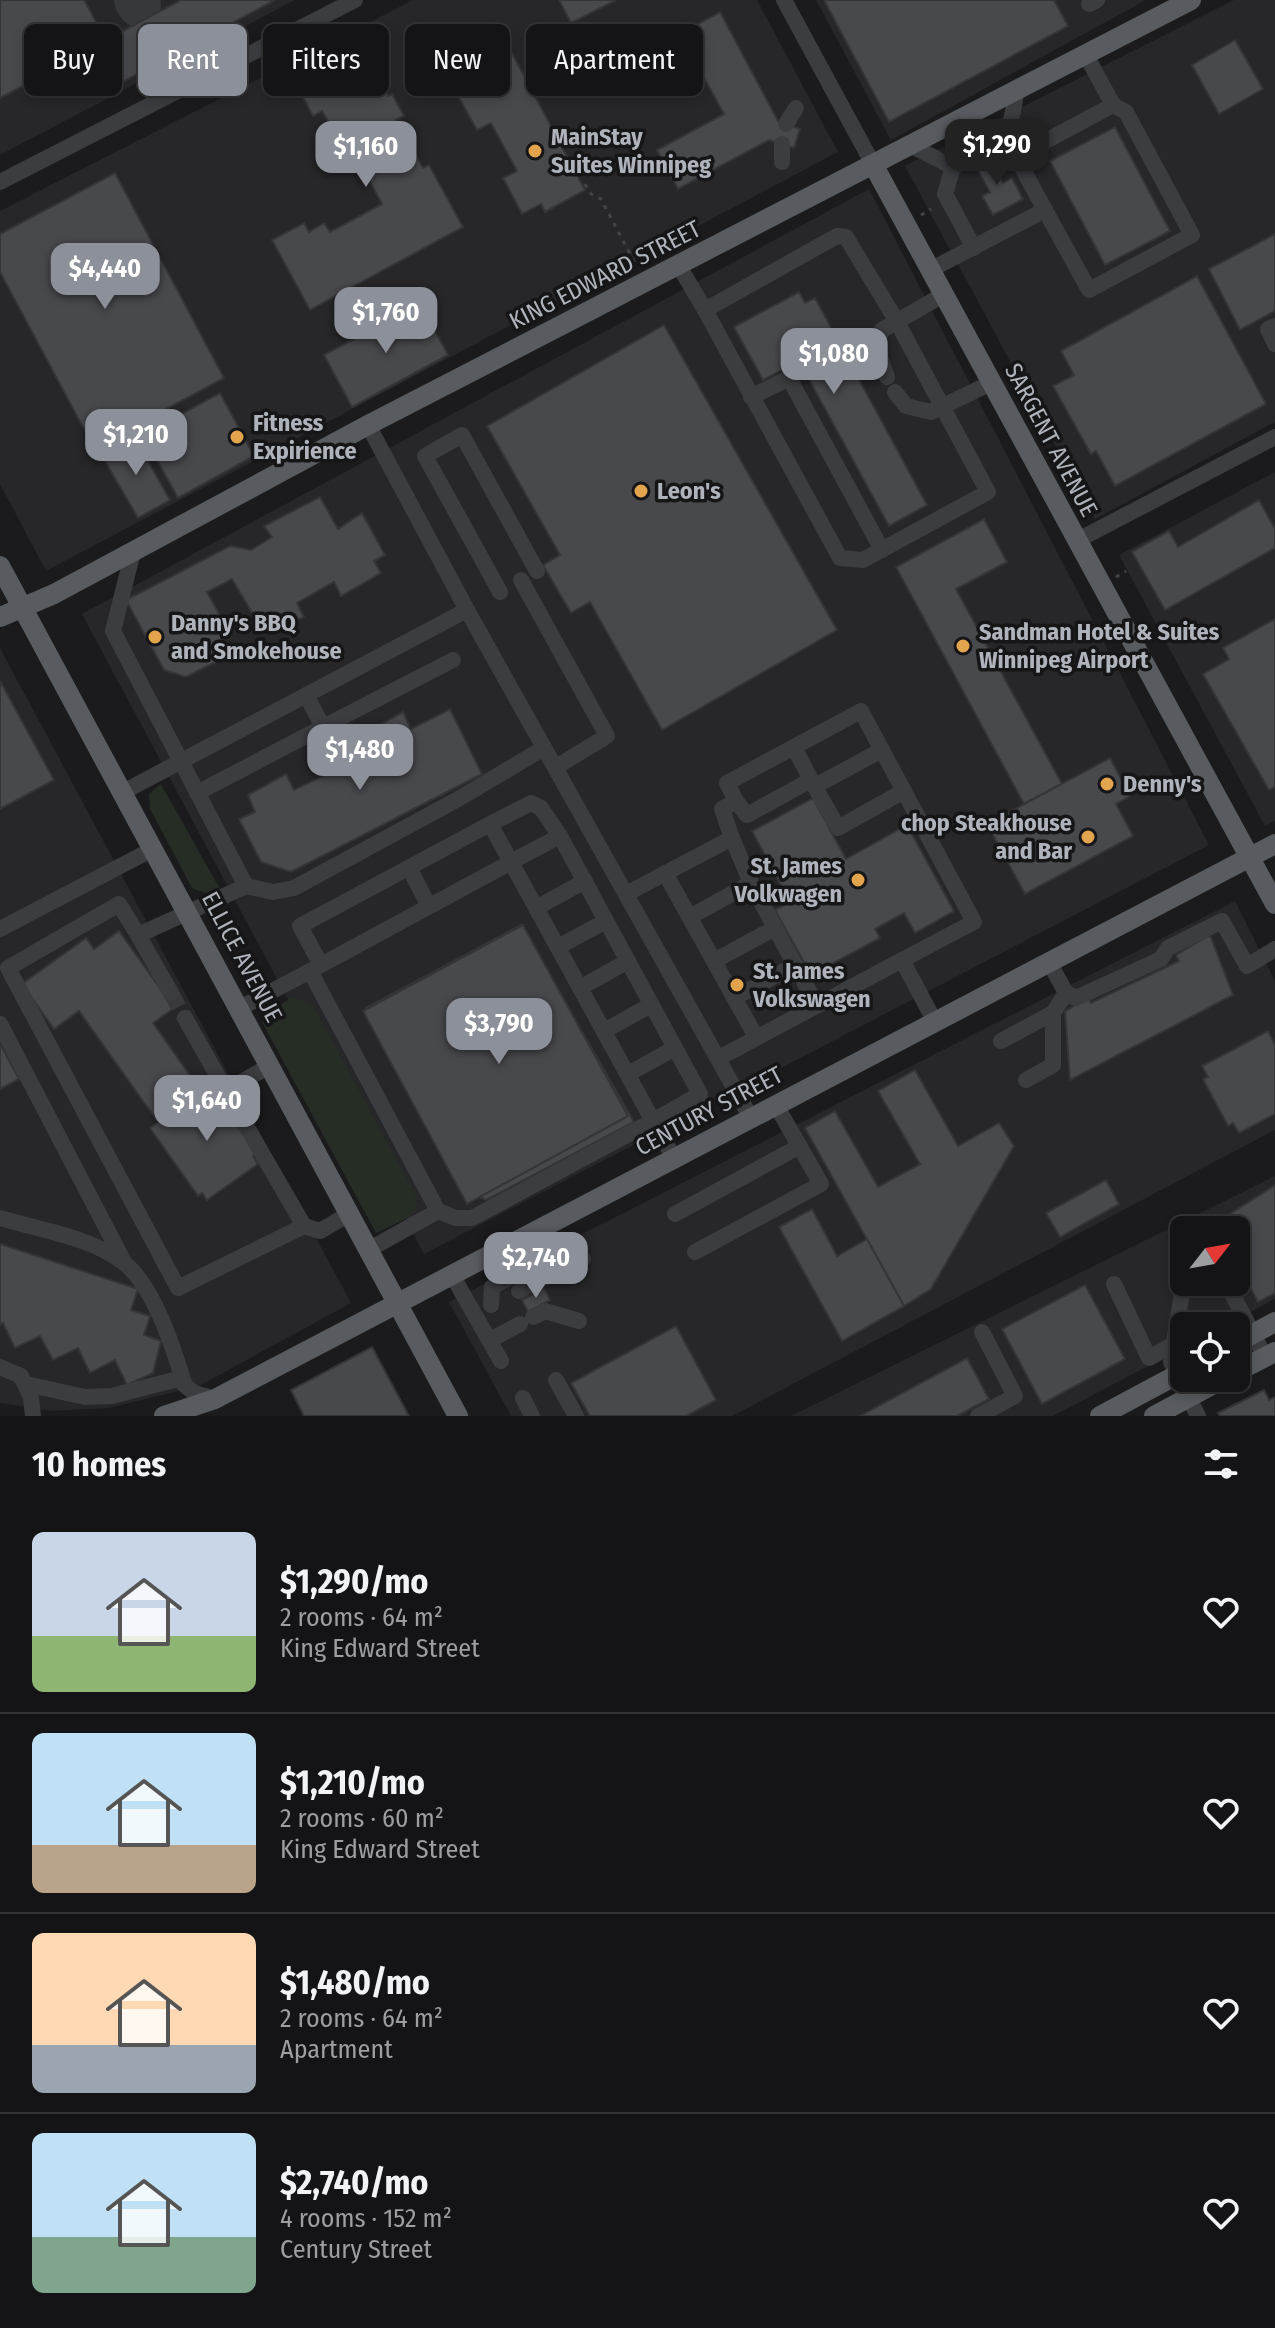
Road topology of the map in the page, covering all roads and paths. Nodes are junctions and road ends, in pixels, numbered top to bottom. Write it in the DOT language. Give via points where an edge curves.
graph roads {
  1 [pos="355,0"];
  2 [pos="784,0"];
  3 [pos="1191,0"];
  4 [pos="1086,55"];
  5 [pos="1016,92"];
  6 [pos="1113,105"];
  7 [pos="796,108"];
  8 [pos="786,124"];
  9 [pos="1006,138"];
  10 [pos="782,144"];
  11 [pos="912,146"];
  12 [pos="1016,157"];
  13 [pos="782,162"];
  14 [pos="874,166"];
  15 [pos="953,167"];
  16 [pos="0,182"];
  17 [pos="585,184"];
  18 [pos="931,209"];
  19 [pos="1045,210"];
  20 [pos="921,215"];
  21 [pos="974,248"];
  22 [pos="679,266"];
  23 [pos="637,267"];
  24 [pos="930,270"];
  25 [pos="943,295"];
  26 [pos="705,310"];
  27 [pos="896,320"];
  28 [pos="1275,326"];
  29 [pos="1275,344"];
  30 [pos="991,383"];
  31 [pos="751,397"];
  32 [pos="944,408"];
  33 [pos="368,425"];
  34 [pos="1275,437"];
  35 [pos="1076,541"];
  36 [pos="882,550"];
  37 [pos="133,552"];
  38 [pos="0,566"];
  39 [pos="537,571"];
  40 [pos="1126,571"];
  41 [pos="1116,577"];
  42 [pos="521,580"];
  43 [pos="500,592"];
  44 [pos="22,607"];
  45 [pos="467,610"];
  46 [pos="0,617"];
  47 [pos="453,660"];
  48 [pos="306,695"];
  49 [pos="323,727"];
  50 [pos="794,747"];
  51 [pos="544,748"];
  52 [pos="882,750"];
  53 [pos="180,761"];
  54 [pos="556,767"];
  55 [pos="813,783"];
  56 [pos="904,791"];
  57 [pos="123,792"];
  58 [pos="197,793"];
  59 [pos="736,801"];
  60 [pos="490,824"];
  61 [pos="560,836"];
  62 [pos="732,838"];
  63 [pos="1275,844"];
  64 [pos="153,849"];
  65 [pos="1248,858"];
  66 [pos="511,862"];
  67 [pos="409,868"];
  68 [pos="665,873"];
  69 [pos="585,881"];
  70 [pos="751,883"];
  71 [pos="246,886"];
  72 [pos="626,894"];
  73 [pos="1275,904"];
  74 [pos="429,906"];
  75 [pos="536,908"];
  76 [pos="188,911"];
  77 [pos="690,917"];
  78 [pos="606,921"];
  79 [pos="775,928"];
  80 [pos="0,929"];
  81 [pos="138,935"];
  82 [pos="558,947"];
  83 [pos="1275,949"];
  84 [pos="902,960"];
  85 [pos="628,961"];
  86 [pos="714,961"];
  87 [pos="1049,962"];
  88 [pos="795,965"];
  89 [pos="315,968"];
  90 [pos="580,988"];
  91 [pos="171,993"];
  92 [pos="1066,993"];
  93 [pos="734,998"];
  94 [pos="816,1004"];
  95 [pos="651,1005"];
  96 [pos="240,1008"];
  97 [pos="1053,1013"];
  98 [pos="185,1018"];
  99 [pos="935,1022"];
  100 [pos="0,1024"];
  101 [pos="604,1031"];
  102 [pos="756,1037"];
  103 [pos="1001,1041"];
  104 [pos="675,1048"];
  105 [pos="719,1058"];
  106 [pos="271,1065"];
  107 [pos="628,1074"];
  108 [pos="1026,1080"];
  109 [pos="226,1091"];
  110 [pos="776,1105"];
  111 [pos="751,1118"];
  112 [pos="653,1121"];
  113 [pos="800,1146"];
  114 [pos="674,1158"];
  115 [pos="438,1211"];
  116 [pos="349,1214"];
  117 [pos="675,1214"];
  118 [pos="0,1218"];
  119 [pos="304,1226"];
  120 [pos="368,1250"];
  121 [pos="695,1252"];
  122 [pos="583,1259"];
  123 [pos="124,1262"];
  124 [pos="452,1275"];
  125 [pos="542,1279"];
  126 [pos="1114,1284"];
  127 [pos="505,1298"];
  128 [pos="397,1303"];
  129 [pos="475,1315"];
  130 [pos="579,1321"];
  131 [pos="1275,1322"];
  132 [pos="982,1332"];
  133 [pos="1250,1335"];
  134 [pos="490,1340"];
  135 [pos="1250,1341"];
  136 [pos="1170,1346"];
  137 [pos="1270,1354"];
  138 [pos="501,1361"];
  139 [pos="1250,1365"];
  140 [pos="0,1367"];
  141 [pos="1170,1378"];
  142 [pos="556,1380"];
  143 [pos="184,1383"];
  144 [pos="26,1384"];
  145 [pos="1210,1392"];
  146 [pos="523,1398"];
  147 [pos="215,1399"];
  148 [pos="1194,1407"];
  149 [pos="33,1416"];
  150 [pos="164,1416"];
  151 [pos="188,1416"];
  152 [pos="458,1416"];
  153 [pos="532,1416"];
  154 [pos="576,1416"];
  155 [pos="978,1416"];
  156 [pos="1100,1416"];
  157 [pos="1154,1416"];
  1 -- 16 [label="street"];
  2 -- 14 [label="street, SARGENT AVENUE"];
  3 -- 4 [label="main road, KING EDWARD STREET"];
  4 -- 5 [label="main road, KING EDWARD STREET"];
  4 -- 6 [label="street"];
  5 -- 9 [label="street"];
  5 -- 11 [label="main road, KING EDWARD STREET"];
  6 -- 12 [label="street"];
  6 -- 19 [label="street" via="1126,112 1192,235 1089,290"];
  7 -- 8 [label="street"];
  9 -- 12 [label="street"];
  9 -- 15 [label="street"];
  10 -- 13 [label="street"];
  11 -- 14 [label="main road, KING EDWARD STREET"];
  11 -- 15 [label="street"];
  12 -- 19 [label="street"];
  14 -- 22 [label="main road, KING EDWARD STREET"];
  14 -- 24 [label="main road, SARGENT AVENUE"];
  15 -- 21 [label="street" via="945,194"];
  17 -- 23 [label="path" via="601,199"];
  18 -- 20 [label="path"];
  19 -- 21 [label="street"];
  21 -- 24 [label="street"];
  22 -- 26 [label="street"];
  22 -- 33 [label="main road, KING EDWARD STREET"];
  24 -- 25 [label="main road, SARGENT AVENUE"];
  25 -- 27 [label="street"];
  25 -- 30 [label="main road, SARGENT AVENUE"];
  26 -- 27 [label="street" via="837,236 853,244"];
  26 -- 31 [label="street"];
  27 -- 32 [label="street"];
  27 -- 32 [label="street" via="882,330 876,345 891,384 906,406 919,411"];
  28 -- 29 [label="street" via="1268,329"];
  30 -- 32 [label="street"];
  30 -- 35 [label="main road, SARGENT AVENUE"];
  31 -- 36 [label="street" via="840,558 863,560"];
  31 -- 36 [label="street" via="789,378"];
  32 -- 36 [label="street" via="988,492"];
  33 -- 37 [label="main road, KING EDWARD STREET"];
  33 -- 45 [label="street"];
  34 -- 35 [label="street"];
  35 -- 65 [label="main road, SARGENT AVENUE"];
  37 -- 44 [label="main road, KING EDWARD STREET"];
  37 -- 53 [label="street" via="113,631"];
  38 -- 44 [label="main road, ELLICE AVENUE"];
  39 -- 43 [label="street" via="462,435 425,456"];
  40 -- 41 [label="path"];
  42 -- 54 [label="street" via="607,736"];
  44 -- 46 [label="main road, KING EDWARD STREET"];
  44 -- 57 [label="main road, ELLICE AVENUE"];
  45 -- 48 [label="street"];
  45 -- 51 [label="street"];
  47 -- 49 [label="street"];
  48 -- 49 [label="street"];
  48 -- 53 [label="street"];
  49 -- 58 [label="street"];
  50 -- 52 [label="street" via="861,711"];
  50 -- 55 [label="street"];
  50 -- 59 [label="street" via="727,783"];
  51 -- 54 [label="street"];
  51 -- 71 [label="street" via="294,888 273,892"];
  52 -- 55 [label="street"];
  52 -- 56 [label="street"];
  53 -- 57 [label="street"];
  53 -- 58 [label="street"];
  54 -- 72 [label="street"];
  55 -- 56 [label="street" via="838,828"];
  55 -- 59 [label="street" via="747,815"];
  56 -- 84 [label="street" via="974,922"];
  57 -- 64 [label="main road, ELLICE AVENUE"];
  58 -- 71 [label="street"];
  59 -- 62 [label="street" via="722,809"];
  60 -- 61 [label="street" via="531,803 541,808"];
  60 -- 66 [label="street"];
  60 -- 67 [label="street"];
  61 -- 66 [label="street"];
  61 -- 69 [label="street"];
  62 -- 68 [label="street"];
  62 -- 70 [label="street"];
  63 -- 65 [label="main road, CENTURY STREET"];
  64 -- 76 [label="main road, ELLICE AVENUE"];
  64 -- 80 [label="street"];
  65 -- 73 [label="main road, SARGENT AVENUE"];
  65 -- 87 [label="main road, CENTURY STREET"];
  66 -- 74 [label="street"];
  66 -- 75 [label="street"];
  67 -- 74 [label="street"];
  67 -- 89 [label="street" via="300,926"];
  68 -- 72 [label="street"];
  68 -- 77 [label="street"];
  69 -- 75 [label="street"];
  69 -- 78 [label="street"];
  70 -- 77 [label="street"];
  70 -- 79 [label="street"];
  71 -- 76 [label="street"];
  72 -- 105 [label="street"];
  74 -- 89 [label="street"];
  75 -- 82 [label="street"];
  76 -- 81 [label="street"];
  76 -- 96 [label="main road, ELLICE AVENUE"];
  77 -- 86 [label="street"];
  78 -- 82 [label="street"];
  78 -- 85 [label="street"];
  79 -- 86 [label="street"];
  79 -- 88 [label="street"];
  81 -- 91 [label="street"];
  81 -- 119 [label="street" via="119,904 8,968 178,1288"];
  82 -- 90 [label="street"];
  83 -- 92 [label="street" via="1247,966 1222,921 1168,948 1161,959 1076,998"];
  84 -- 94 [label="street"];
  84 -- 99 [label="street"];
  85 -- 90 [label="street"];
  85 -- 95 [label="street"];
  86 -- 93 [label="street"];
  87 -- 92 [label="street"];
  87 -- 99 [label="main road, CENTURY STREET"];
  88 -- 93 [label="street"];
  88 -- 94 [label="street"];
  89 -- 96 [label="street"];
  89 -- 115 [label="street"];
  90 -- 101 [label="street"];
  92 -- 97 [label="street"];
  93 -- 102 [label="street"];
  94 -- 102 [label="street"];
  95 -- 101 [label="street"];
  95 -- 104 [label="street"];
  96 -- 106 [label="main road, ELLICE AVENUE"];
  97 -- 103 [label="street"];
  97 -- 108 [label="street" via="1053,1065"];
  98 -- 109 [label="street"];
  99 -- 110 [label="main road, CENTURY STREET"];
  100 -- 123 [label="street"];
  101 -- 107 [label="street"];
  102 -- 105 [label="street"];
  104 -- 107 [label="street"];
  104 -- 112 [label="street" via="700,1094"];
  105 -- 111 [label="street"];
  106 -- 109 [label="street"];
  106 -- 116 [label="main road, ELLICE AVENUE"];
  107 -- 112 [label="street"];
  109 -- 119 [label="street"];
  110 -- 111 [label="main road, CENTURY STREET"];
  110 -- 113 [label="street"];
  111 -- 114 [label="main road, CENTURY STREET"];
  112 -- 114 [label="street"];
  112 -- 115 [label="street" via="472,1218"];
  113 -- 117 [label="street"];
  113 -- 121 [label="street" via="821,1184"];
  114 -- 124 [label="main road, CENTURY STREET"];
  115 -- 120 [label="street"];
  116 -- 119 [label="street" via="320,1231"];
  116 -- 120 [label="main road, ELLICE AVENUE"];
  118 -- 123 [label="street" via="91,1246"];
  120 -- 128 [label="main road, ELLICE AVENUE"];
  122 -- 125 [label="street"];
  123 -- 143 [label="street" via="169,1334"];
  124 -- 128 [label="main road, CENTURY STREET"];
  124 -- 129 [label="street"];
  125 -- 127 [label="street"];
  125 -- 127 [label="street" via="521,1271 492,1287"];
  126 -- 136 [label="street" via="1149,1358"];
  127 -- 129 [label="street"];
  128 -- 147 [label="main road, CENTURY STREET"];
  128 -- 152 [label="main road, ELLICE AVENUE"];
  129 -- 134 [label="street"];
  130 -- 134 [label="street" via="545,1311"];
  131 -- 133 [label="main road"];
  132 -- 155 [label="street" via="1015,1396"];
  134 -- 138 [label="street"];
  135 -- 137 [label="street"];
  137 -- 139 [label="main road"];
  140 -- 144 [label="street"];
  141 -- 156 [label="main road"];
  142 -- 154 [label="street"];
  143 -- 144 [label="street" via="173,1379 145,1389 85,1397"];
  143 -- 147 [label="street" via="194,1393"];
  144 -- 149 [label="street"];
  145 -- 148 [label="main road"];
  146 -- 153 [label="street"];
  147 -- 150 [label="main road, CENTURY STREET"];
  147 -- 151 [label="street"];
  148 -- 157 [label="main road"];
}
